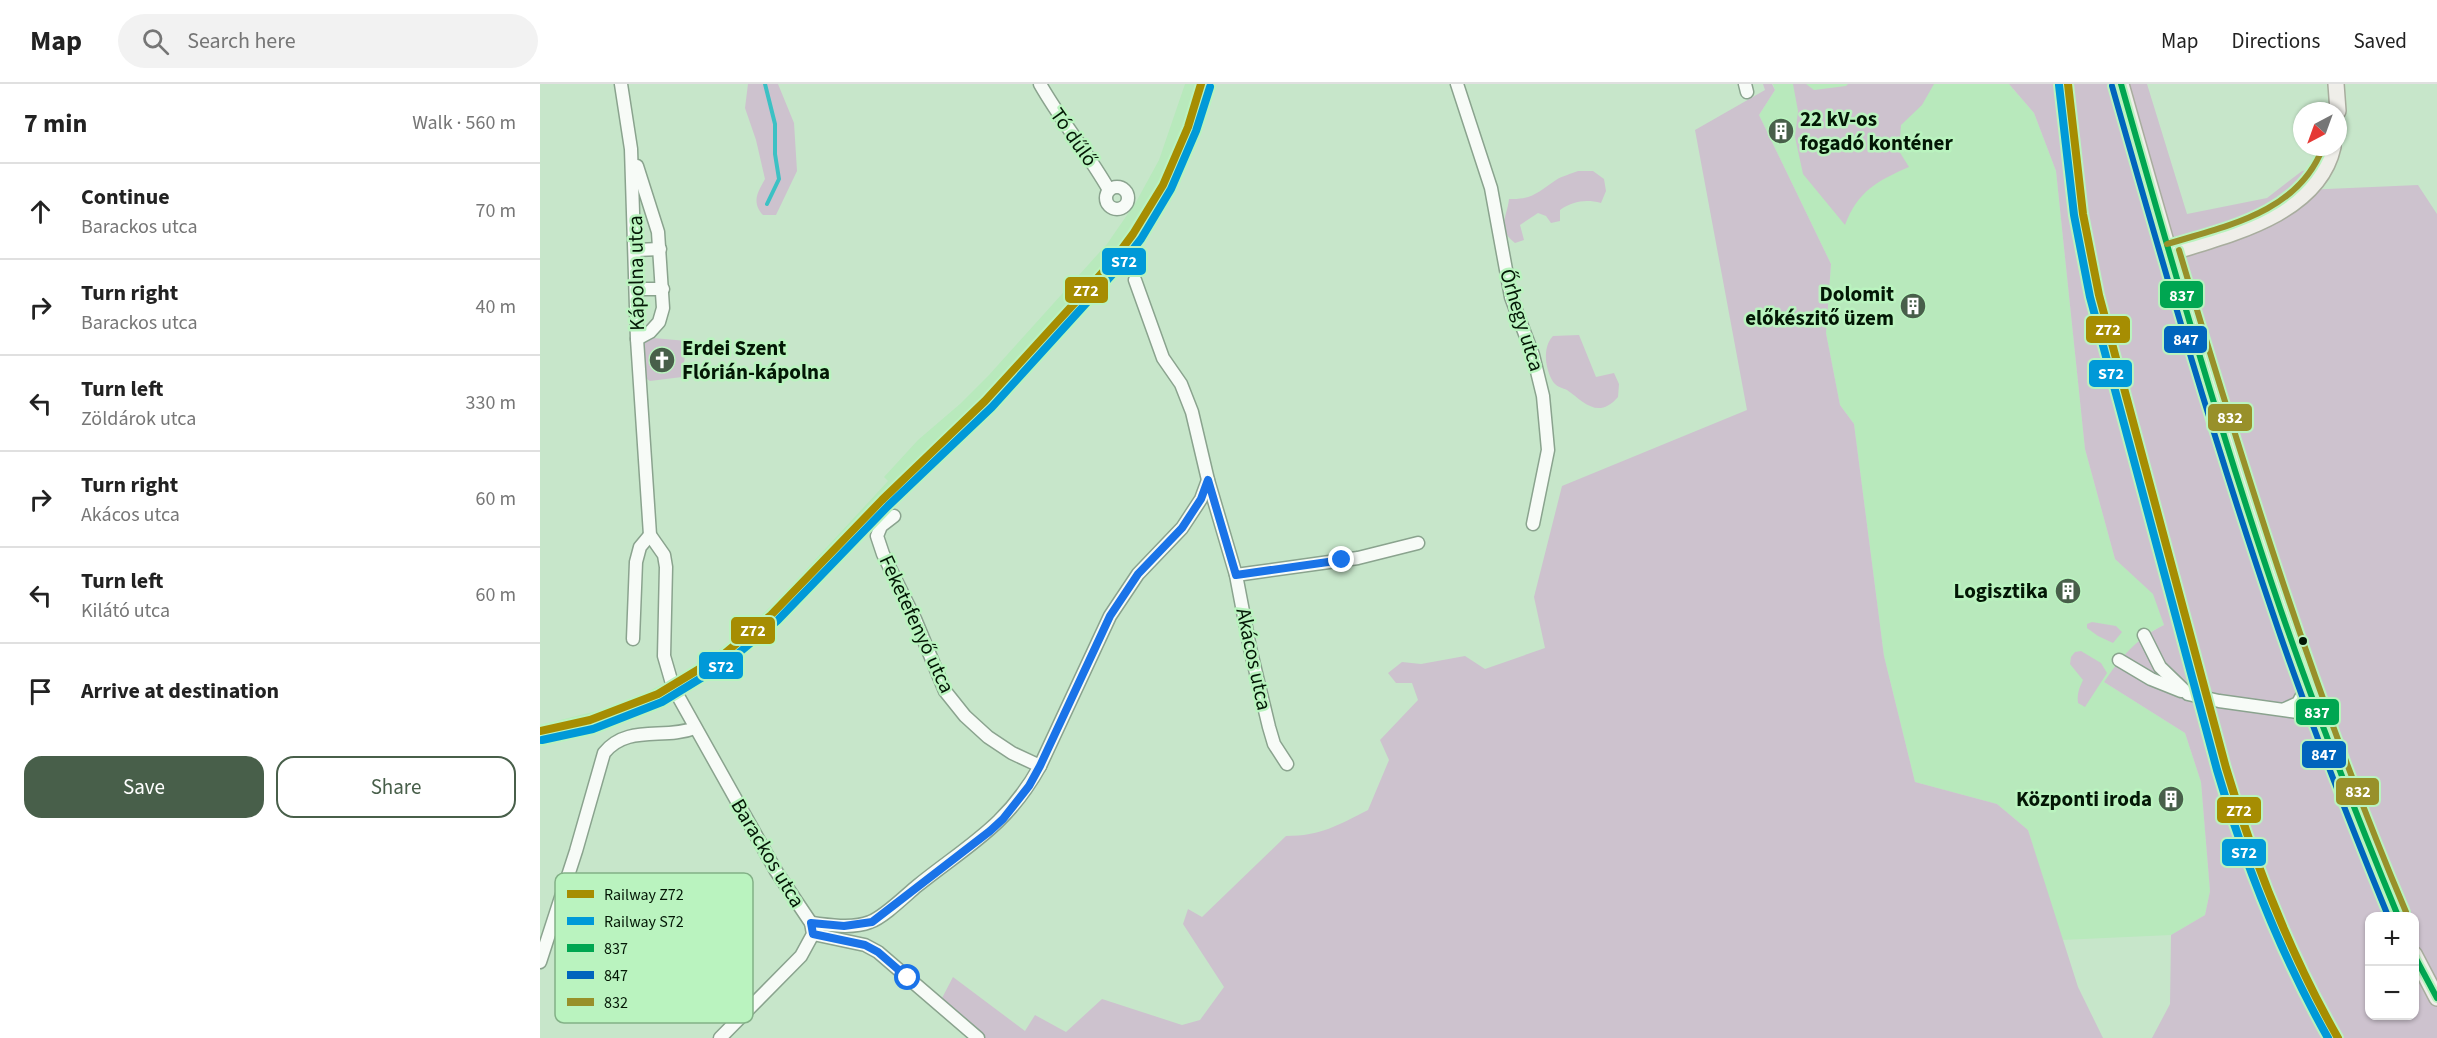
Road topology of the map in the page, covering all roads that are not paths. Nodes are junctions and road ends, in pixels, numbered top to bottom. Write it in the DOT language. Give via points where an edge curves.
graph roads {
  1 [pos="621,84"];
  2 [pos="1040,84"];
  3 [pos="1457,84"];
  4 [pos="2121,84"];
  5 [pos="2336,84"];
  6 [pos="2337,102"];
  7 [pos="632,149"];
  8 [pos="2329,156"];
  9 [pos="1109,190"];
  10 [pos="660,249"];
  11 [pos="636,250"];
  12 [pos="2170,253"];
  13 [pos="1135,280"];
  14 [pos="637,289"];
  15 [pos="663,289"];
  16 [pos="637,339"];
  17 [pos="1208,480"];
  18 [pos="894,516"];
  19 [pos="1533,524"];
  20 [pos="650,536"];
  21 [pos="1418,543"];
  22 [pos="1236,575"];
  23 [pos="2144,635"];
  24 [pos="633,639"];
  25 [pos="664,656"];
  26 [pos="2119,660"];
  27 [pos="2308,686"];
  28 [pos="2188,694"];
  29 [pos="2285,709"];
  30 [pos="2320,720"];
  31 [pos="695,728"];
  32 [pos="1287,764"];
  33 [pos="1040,766"];
  34 [pos="569,873"];
  35 [pos="2396,912"];
  36 [pos="555,916"];
  37 [pos="812,929"];
  38 [pos="540,962"];
  39 [pos="2419,962"];
  40 [pos="2437,998"];
  41 [pos="753,1005"];
  42 [pos="735,1023"];
  43 [pos="720,1038"];
  44 [pos="978,1038"];
  1 -- 7 [label="street, Kápolna utca"];
  2 -- 9 [label="street, Tó dűlő"];
  3 -- 19 [label="street, Őrhegy utca" via="1491,188 1511,297 1533,355 1543,396 1548,450"];
  4 -- 12 [label="main road"];
  5 -- 6 [label="main road"];
  7 -- 10 [label="street"];
  7 -- 11 [label="street, Kápolna utca"];
  8 -- 12 [label="main road" via="2321,176 2292,205 2260,222"];
  10 -- 11 [label="street"];
  10 -- 15 [label="street"];
  11 -- 14 [label="street, Kápolna utca"];
  12 -- 27 [label="main road" via="2238,480"];
  13 -- 17 [label="street, Akácos utca" via="1163,358 1181,384 1192,412"];
  14 -- 15 [label="street"];
  14 -- 16 [label="street, Kápolna utca"];
  15 -- 16 [label="street" via="659,322"];
  16 -- 20 [label="street, Kápolna utca"];
  17 -- 22 [label="street, Akácos utca"];
  17 -- 33 [label="street" via="1188,520 1138,574 1110,616"];
  18 -- 33 [label="street, Feketefenyő utca" via="881,526 877,536 945,691 964,716 988,737"];
  20 -- 24 [label="street" via="640,547 636,562"];
  20 -- 25 [label="street, Kápolna utca" via="664,555 666,567"];
  21 -- 22 [label="street" via="1358,558"];
  22 -- 32 [label="street, Akácos utca" via="1269,727"];
  23 -- 28 [label="street" via="2160,667"];
  25 -- 31 [label="street, Barackos utca" via="673,687"];
  26 -- 28 [label="street" via="2151,680"];
  27 -- 29 [label="street" via="2298,704"];
  27 -- 30 [label="main road"];
  28 -- 29 [label="street"];
  29 -- 30 [label="street" via="2306,712"];
  30 -- 35 [label="main road"];
  31 -- 34 [label="street" via="671,734 632,735 610,745 604,753"];
  31 -- 37 [label="street, Barackos utca"];
  33 -- 37 [label="street, Barackos utca" via="1003,819 872,922"];
  36 -- 38 [label="street"];
  37 -- 41 [label="street" via="801,957"];
  37 -- 44 [label="street" via="878,952"];
  39 -- 40 [label="main road"];
  42 -- 43 [label="street"];
}
